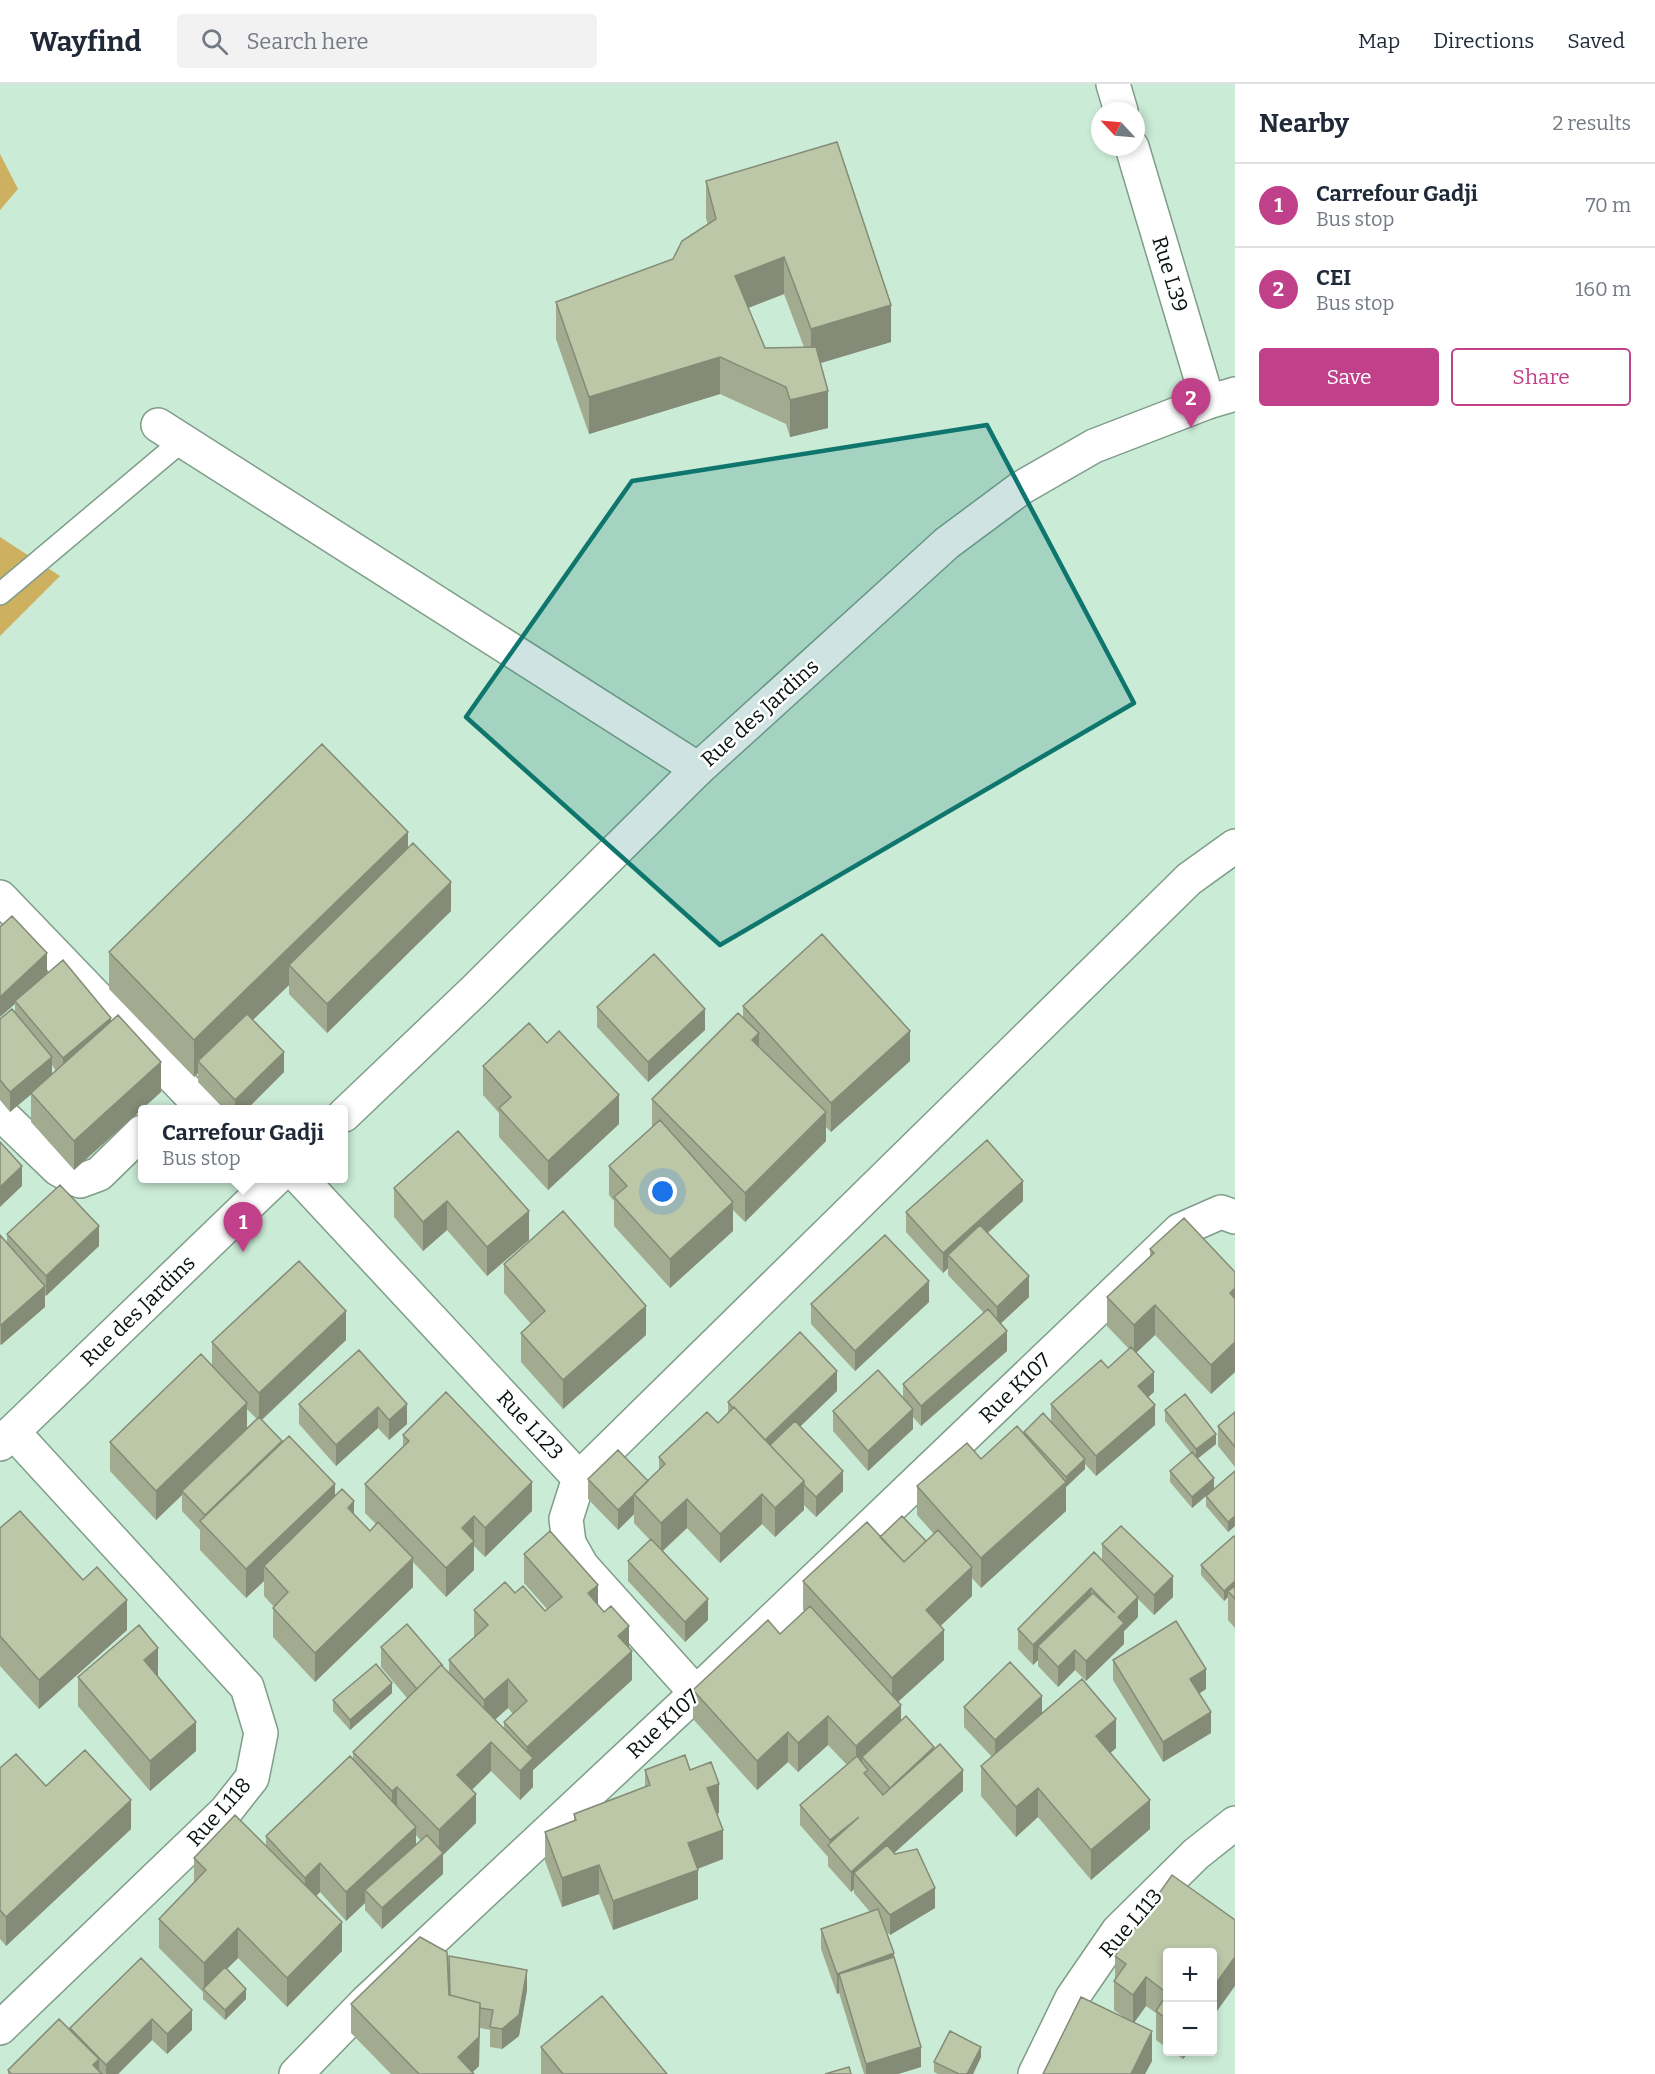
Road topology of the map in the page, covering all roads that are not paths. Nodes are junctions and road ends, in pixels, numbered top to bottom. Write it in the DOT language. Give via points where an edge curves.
graph roads {
  1 [pos="1113,84"];
  2 [pos="1118,102"];
  3 [pos="1135,156"];
  4 [pos="1222,398"];
  5 [pos="170,432"];
  6 [pos="0,594"];
  7 [pos="698,769"];
  8 [pos="1235,846"];
  9 [pos="0,897"];
  10 [pos="185,1103"];
  11 [pos="348,1111"];
  12 [pos="0,1113"];
  13 [pos="138,1136"];
  14 [pos="276,1183"];
  15 [pos="284,1183"];
  16 [pos="1228,1214"];
  17 [pos="7,1438"];
  18 [pos="579,1478"];
  19 [pos="696,1693"];
  20 [pos="1235,1823"];
  21 [pos="0,2028"];
  22 [pos="296,2074"];
  23 [pos="1035,2074"];
  1 -- 2 [label="street"];
  3 -- 4 [label="street, Rue L39"];
  4 -- 7 [label="street, Rue des Jardins" via="1094,446 1021,488 947,543"];
  5 -- 6 [label="lane"];
  5 -- 7 [label="street"];
  7 -- 11 [label="street, Rue des Jardins"];
  8 -- 18 [label="street" via="1189,879"];
  9 -- 10 [label="street"];
  12 -- 13 [label="street" via="58,1169 80,1181 99,1174"];
  14 -- 17 [label="street, Rue des Jardins"];
  15 -- 18 [label="street, Rue L123"];
  16 -- 19 [label="street, Rue K107" via="1180,1230"];
  17 -- 21 [label="street, Rue L118" via="247,1687 261,1733 252,1778 226,1811"];
  18 -- 19 [label="street, Rue L123" via="566,1519 569,1543 582,1566"];
  19 -- 22 [label="street, Rue K107" via="366,2002"];
  20 -- 23 [label="street, Rue L113" via="1196,1854 1118,1931 1072,1998"];
}
